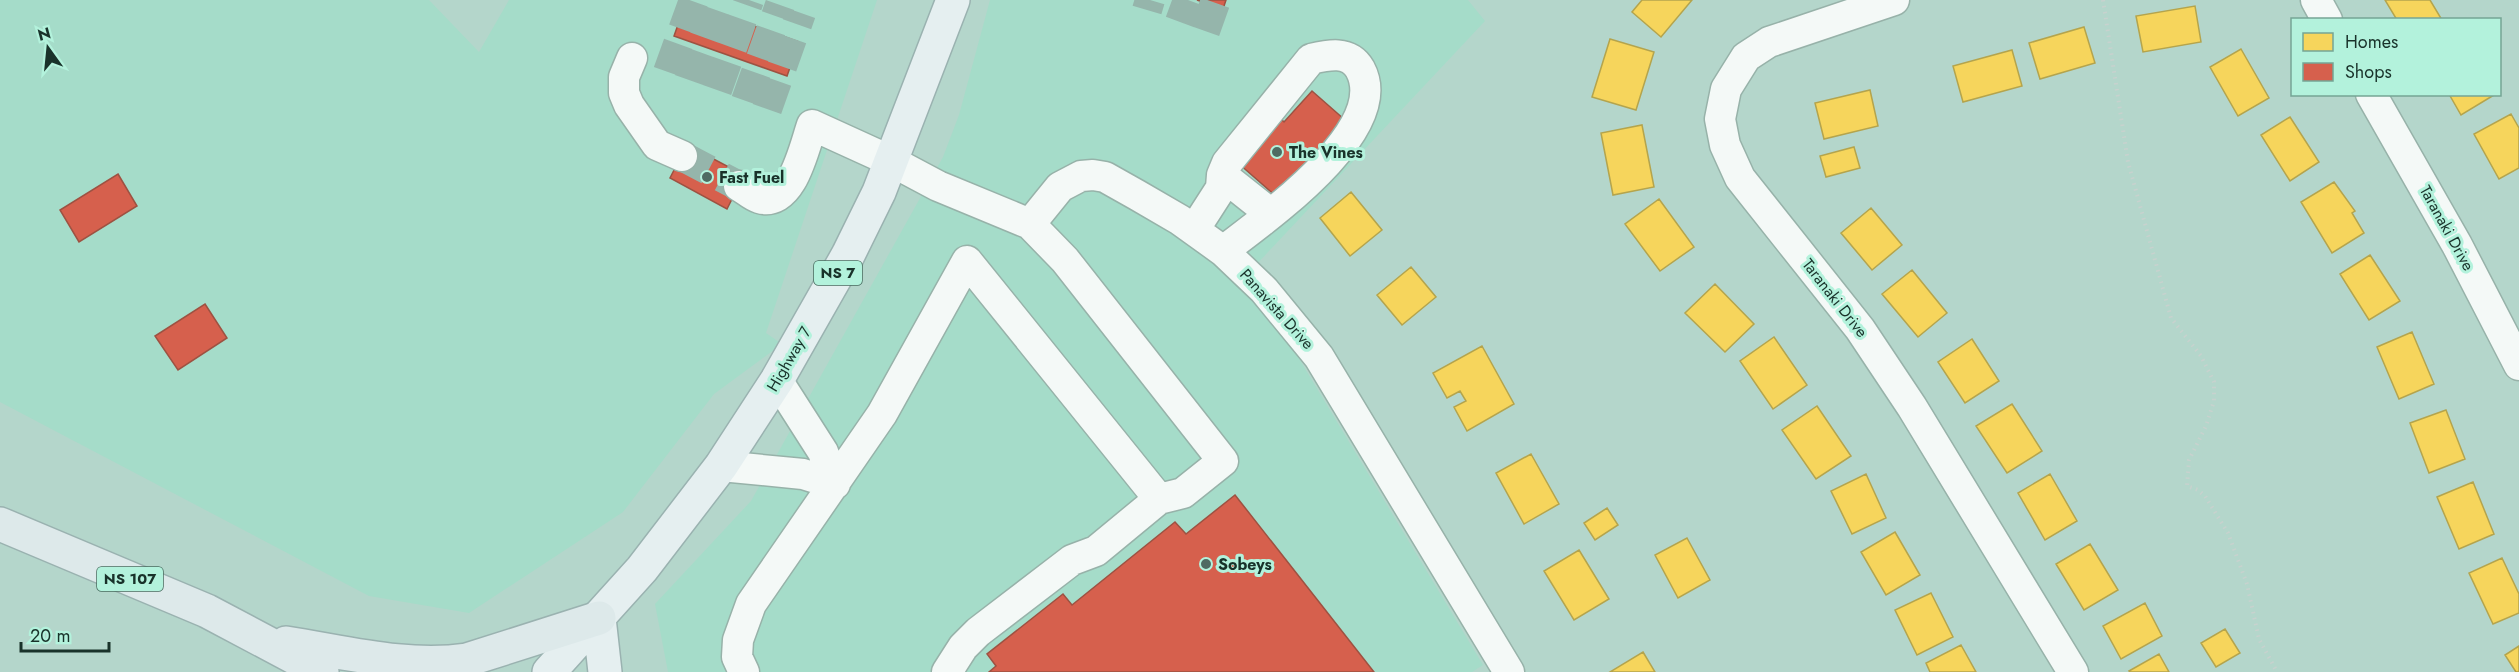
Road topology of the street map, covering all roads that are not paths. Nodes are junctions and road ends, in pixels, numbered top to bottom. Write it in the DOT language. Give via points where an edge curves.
graph roads {
  1 [pos="952,0"];
  2 [pos="1894,0"];
  3 [pos="2316,0"];
  4 [pos="2326,18"];
  5 [pos="632,58"];
  6 [pos="2372,96"];
  7 [pos="682,156"];
  8 [pos="891,161"];
  9 [pos="1222,174"];
  10 [pos="739,186"];
  11 [pos="1270,214"];
  12 [pos="1030,224"];
  13 [pos="1194,230"];
  14 [pos="1222,251"];
  15 [pos="2519,365"];
  16 [pos="777,381"];
  17 [pos="721,466"];
  18 [pos="835,484"];
  19 [pos="1159,500"];
  20 [pos="0,524"];
  21 [pos="599,618"];
  22 [pos="257,639"];
  23 [pos="272,672"];
  24 [pos="322,672"];
  25 [pos="549,672"];
  26 [pos="605,672"];
  27 [pos="744,672"];
  28 [pos="947,672"];
  29 [pos="1509,672"];
  30 [pos="2073,672"];
  1 -- 8 [label="main road, Highway 7 / NS 7"];
  2 -- 30 [label="street, Taranaki Drive" via="1769,42 1746,57 1726,89 1720,118 1725,145 1740,178 1860,329 1911,406"];
  3 -- 4 [label="street"];
  5 -- 7 [label="street" via="624,77 629,105 657,145"];
  6 -- 15 [label="street, Taranaki Drive" via="2457,244"];
  8 -- 10 [label="street" via="812,125 784,193 773,199 759,198"];
  8 -- 12 [label="street" via="938,186"];
  8 -- 16 [label="main road, Highway 7 / NS 7" via="848,255"];
  9 -- 11 [label="street"];
  9 -- 11 [label="street" via="1311,59 1330,54 1346,56 1358,65 1365,78 1359,121 1299,192"];
  9 -- 13 [label="street" via="1221,188"];
  11 -- 14 [label="street"];
  12 -- 13 [label="street, Panavista Drive" via="1060,187 1081,176 1093,175 1115,182"];
  12 -- 19 [label="street" via="1065,260 1223,461 1183,493"];
  13 -- 14 [label="street, Panavista Drive"];
  14 -- 29 [label="street, Panavista Drive" via="1264,290 1319,357"];
  16 -- 17 [label="main road, Highway 7 / NS 7"];
  16 -- 18 [label="street" via="824,452"];
  17 -- 18 [label="street" via="803,474"];
  17 -- 21 [label="main road, Highway 7 / NS 7"];
  18 -- 19 [label="street" via="882,414 967,261"];
  18 -- 27 [label="street" via="751,604 738,640 737,657"];
  19 -- 28 [label="street" via="1096,550 1072,560 978,632"];
  20 -- 22 [label="highway, NS 107" via="207,611"];
  21 -- 22 [label="highway" via="467,660 445,663 396,660"];
  21 -- 25 [label="main road, Highway 7 / NS 7"];
  21 -- 26 [label="main road"];
  22 -- 23 [label="highway"];
  22 -- 24 [label="highway, NS 107"];
}
